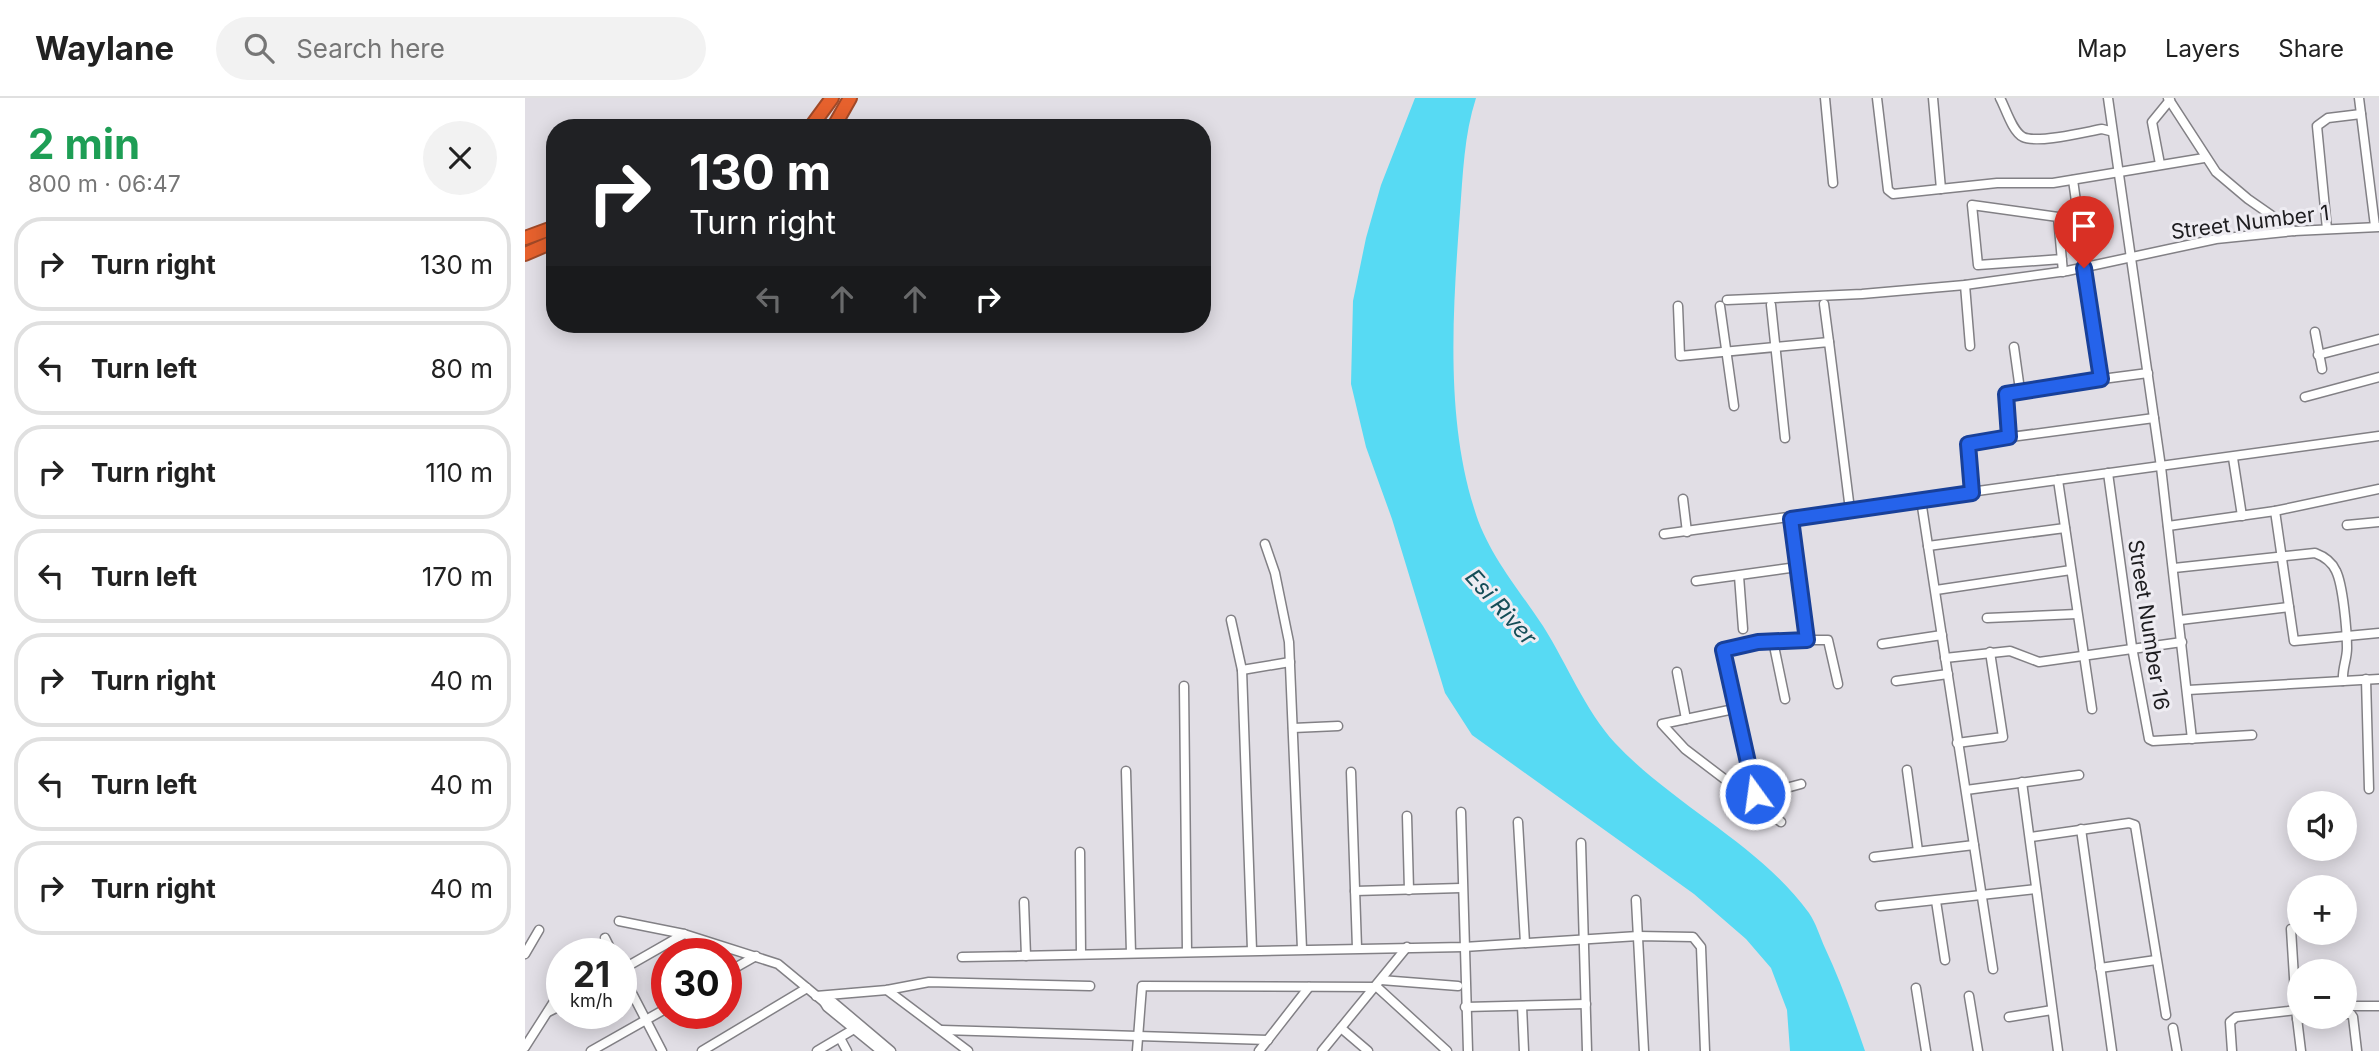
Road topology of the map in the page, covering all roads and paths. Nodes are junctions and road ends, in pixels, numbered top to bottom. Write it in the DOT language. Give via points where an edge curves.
graph roads {
  1 [pos="832,98"];
  2 [pos="850,98"];
  3 [pos="1825,98"];
  4 [pos="1877,98"];
  5 [pos="1933,98"];
  6 [pos="2000,98"];
  7 [pos="2108,98"];
  8 [pos="2359,98"];
  9 [pos="2169,99"];
  10 [pos="2361,114"];
  11 [pos="817,119"];
  12 [pos="838,119"];
  13 [pos="2110,131"];
  14 [pos="2204,158"];
  15 [pos="2160,164"];
  16 [pos="2117,170"];
  17 [pos="2379,176"];
  18 [pos="2369,178"];
  19 [pos="2073,180"];
  20 [pos="1833,183"];
  21 [pos="1941,189"];
  22 [pos="2377,226"];
  23 [pos="2327,229"];
  24 [pos="546,230"];
  25 [pos="2294,231"];
  26 [pos="525,238"];
  27 [pos="546,245"];
  28 [pos="525,254"];
  29 [pos="2131,257"];
  30 [pos="2062,259"];
  31 [pos="2084,268"];
  32 [pos="2063,272"];
  33 [pos="1965,285"];
  34 [pos="1824,304"];
  35 [pos="1771,305"];
  36 [pos="1678,306"];
  37 [pos="2315,332"];
  38 [pos="2379,339"];
  39 [pos="1829,342"];
  40 [pos="1970,346"];
  41 [pos="1777,347"];
  42 [pos="2014,347"];
  43 [pos="1726,353"];
  44 [pos="2318,355"];
  45 [pos="2322,369"];
  46 [pos="2148,373"];
  47 [pos="2379,377"];
  48 [pos="2101,379"];
  49 [pos="2020,390"];
  50 [pos="2305,397"];
  51 [pos="1734,406"];
  52 [pos="2154,418"];
  53 [pos="2379,436"];
  54 [pos="2009,437"];
  55 [pos="1785,438"];
  56 [pos="2233,458"];
  57 [pos="2161,467"];
  58 [pos="2108,473"];
  59 [pos="2058,480"];
  60 [pos="2379,489"];
  61 [pos="1972,493"];
  62 [pos="1683,499"];
  63 [pos="1921,500"];
  64 [pos="1850,510"];
  65 [pos="2276,511"];
  66 [pos="2242,516"];
  67 [pos="1791,519"];
  68 [pos="2379,522"];
  69 [pos="2347,525"];
  70 [pos="2168,526"];
  71 [pos="2066,528"];
  72 [pos="1688,532"];
  73 [pos="1664,534"];
  74 [pos="1265,544"];
  75 [pos="1929,546"];
  76 [pos="2280,556"];
  77 [pos="1797,568"];
  78 [pos="2174,568"];
  79 [pos="2071,570"];
  80 [pos="1739,576"];
  81 [pos="1696,581"];
  82 [pos="1936,590"];
  83 [pos="2289,607"];
  84 [pos="2077,614"];
  85 [pos="1987,618"];
  86 [pos="1231,620"];
  87 [pos="2180,620"];
  88 [pos="1743,629"];
  89 [pos="2379,633"];
  90 [pos="1942,635"];
  91 [pos="2346,635"];
  92 [pos="1773,640"];
  93 [pos="1807,640"];
  94 [pos="2182,642"];
  95 [pos="1882,645"];
  96 [pos="2132,647"];
  97 [pos="1990,652"];
  98 [pos="2084,655"];
  99 [pos="1945,658"];
  100 [pos="1290,662"];
  101 [pos="1242,670"];
  102 [pos="1677,673"];
  103 [pos="1948,674"];
  104 [pos="2366,679"];
  105 [pos="2379,679"];
  106 [pos="1896,681"];
  107 [pos="2343,681"];
  108 [pos="1838,684"];
  109 [pos="1184,686"];
  110 [pos="2188,690"];
  111 [pos="1785,699"];
  112 [pos="1734,709"];
  113 [pos="2092,709"];
  114 [pos="1686,719"];
  115 [pos="1338,726"];
  116 [pos="1293,728"];
  117 [pos="2252,735"];
  118 [pos="2192,739"];
  119 [pos="1957,743"];
  120 [pos="1907,770"];
  121 [pos="1126,771"];
  122 [pos="1351,772"];
  123 [pos="2079,775"];
  124 [pos="2022,782"];
  125 [pos="1801,784"];
  126 [pos="2369,789"];
  127 [pos="1966,790"];
  128 [pos="1753,797"];
  129 [pos="1461,812"];
  130 [pos="1407,816"];
  131 [pos="1518,822"];
  132 [pos="1781,822"];
  133 [pos="2081,829"];
  134 [pos="2031,837"];
  135 [pos="1581,843"];
  136 [pos="1974,845"];
  137 [pos="1919,851"];
  138 [pos="1080,852"];
  139 [pos="1874,857"];
  140 [pos="1461,888"];
  141 [pos="1409,890"];
  142 [pos="2036,890"];
  143 [pos="1355,891"];
  144 [pos="1980,896"];
  145 [pos="1636,900"];
  146 [pos="1936,901"];
  147 [pos="1024,902"];
  148 [pos="1880,906"];
  149 [pos="619,921"];
  150 [pos="539,930"];
  151 [pos="684,934"];
  152 [pos="1638,936"];
  153 [pos="1584,940"];
  154 [pos="1525,943"];
  155 [pos="1407,947"];
  156 [pos="1464,947"];
  157 [pos="1357,948"];
  158 [pos="1302,949"];
  159 [pos="1252,950"];
  160 [pos="1188,952"];
  161 [pos="1131,953"];
  162 [pos="525,954"];
  163 [pos="1081,954"];
  164 [pos="1026,956"];
  165 [pos="756,957"];
  166 [pos="962,957"];
  167 [pos="1945,960"];
  168 [pos="2156,960"];
  169 [pos="637,962"];
  170 [pos="742,964"];
  171 [pos="1993,968"];
  172 [pos="2100,968"];
  173 [pos="1379,984"];
  174 [pos="1090,986"];
  175 [pos="1458,986"];
  176 [pos="1309,987"];
  177 [pos="807,988"];
  178 [pos="1916,988"];
  179 [pos="887,990"];
  180 [pos="816,996"];
  181 [pos="1969,996"];
  182 [pos="824,1002"];
  183 [pos="637,1004"];
  184 [pos="1586,1004"];
  185 [pos="1522,1006"];
  186 [pos="2357,1006"];
  187 [pos="2379,1006"];
  188 [pos="1465,1007"];
  189 [pos="2052,1010"];
  190 [pos="546,1014"];
  191 [pos="2287,1014"];
  192 [pos="2166,1015"];
  193 [pos="651,1017"];
  194 [pos="2009,1017"];
  195 [pos="645,1020"];
  196 [pos="1341,1028"];
  197 [pos="2173,1028"];
  198 [pos="854,1029"];
  199 [pos="2299,1029"];
  200 [pos="2354,1029"];
  201 [pos="942,1030"];
  202 [pos="840,1038"];
  203 [pos="1137,1038"];
  204 [pos="1268,1040"];
  205 [pos="525,1047"];
  206 [pos="591,1051"];
  207 [pos="662,1051"];
  208 [pos="702,1051"];
  209 [pos="817,1051"];
  210 [pos="847,1051"];
  211 [pos="881,1051"];
  212 [pos="891,1051"];
  213 [pos="968,1051"];
  214 [pos="1137,1051"];
  215 [pos="1259,1051"];
  216 [pos="1322,1051"];
  217 [pos="1369,1051"];
  218 [pos="1447,1051"];
  219 [pos="1468,1051"];
  220 [pos="1524,1051"];
  221 [pos="1587,1051"];
  222 [pos="1644,1051"];
  223 [pos="1705,1051"];
  224 [pos="1926,1051"];
  225 [pos="1978,1051"];
  226 [pos="2058,1051"];
  227 [pos="2112,1051"];
  228 [pos="2177,1051"];
  229 [pos="2232,1051"];
  230 [pos="2301,1051"];
  231 [pos="2357,1051"];
  1 -- 11 [label="highway"];
  2 -- 12 [label="highway"];
  3 -- 20 [label="street"];
  4 -- 21 [label="street" via="1888,190 1899,195"];
  5 -- 21 [label="street"];
  6 -- 13 [label="street" via="2024,138"];
  7 -- 13 [label="street"];
  8 -- 10 [label="street"];
  9 -- 14 [label="street"];
  9 -- 15 [label="street" via="2153,122"];
  10 -- 18 [label="street"];
  10 -- 23 [label="street" via="2327,118 2317,126"];
  13 -- 16 [label="street"];
  14 -- 15 [label="street"];
  14 -- 25 [label="street" via="2248,199"];
  15 -- 16 [label="street"];
  16 -- 19 [label="street"];
  16 -- 29 [label="street"];
  17 -- 18 [label="street"];
  18 -- 22 [label="street"];
  19 -- 21 [label="street"];
  19 -- 31 [label="street"];
  22 -- 23 [label="street, Street Number 1"];
  23 -- 25 [label="street, Street Number 1"];
  24 -- 26 [label="highway"];
  25 -- 29 [label="street, Street Number 1" via="2216,239"];
  27 -- 28 [label="highway"];
  29 -- 31 [label="street, Street Number 1"];
  29 -- 46 [label="street"];
  30 -- 30 [label="street" via="2058,217 1972,205 1977,265"];
  30 -- 32 [label="street"];
  31 -- 32 [label="street, Street Number 1"];
  31 -- 48 [label="street"];
  32 -- 33 [label="street, Street Number 1"];
  33 -- 40 [label="street"];
  33 -- 43 [label="street, Street Number 1" via="1724,303"];
  34 -- 39 [label="street"];
  35 -- 41 [label="street"];
  36 -- 43 [label="street" via="1680,356"];
  37 -- 44 [label="street"];
  38 -- 44 [label="street"];
  39 -- 41 [label="street"];
  39 -- 64 [label="street"];
  41 -- 43 [label="street"];
  41 -- 55 [label="street"];
  42 -- 49 [label="street"];
  43 -- 51 [label="street"];
  44 -- 45 [label="street"];
  46 -- 48 [label="street"];
  46 -- 52 [label="street"];
  47 -- 50 [label="street"];
  48 -- 49 [label="street"];
  49 -- 54 [label="street" via="2006,394"];
  52 -- 54 [label="street"];
  52 -- 57 [label="street"];
  53 -- 56 [label="street"];
  54 -- 61 [label="street" via="1968,444"];
  56 -- 57 [label="street"];
  56 -- 66 [label="street"];
  57 -- 58 [label="street"];
  57 -- 70 [label="street"];
  58 -- 59 [label="street"];
  58 -- 96 [label="street, Street Number 16"];
  59 -- 61 [label="street"];
  59 -- 71 [label="street"];
  60 -- 65 [label="street"];
  61 -- 63 [label="street"];
  62 -- 72 [label="street"];
  63 -- 64 [label="street"];
  63 -- 75 [label="street"];
  64 -- 67 [label="street"];
  65 -- 66 [label="street"];
  65 -- 76 [label="street"];
  66 -- 70 [label="street"];
  67 -- 72 [label="street"];
  67 -- 77 [label="street"];
  68 -- 69 [label="street"];
  70 -- 78 [label="street"];
  71 -- 75 [label="street"];
  71 -- 79 [label="street"];
  72 -- 73 [label="street"];
  74 -- 100 [label="street" via="1275,573"];
  75 -- 82 [label="street"];
  76 -- 78 [label="street"];
  76 -- 83 [label="street"];
  76 -- 91 [label="street" via="2315,553 2331,564 2338,575"];
  77 -- 80 [label="street"];
  77 -- 93 [label="street"];
  78 -- 87 [label="street"];
  79 -- 82 [label="street"];
  79 -- 84 [label="street"];
  80 -- 81 [label="street"];
  80 -- 88 [label="street"];
  82 -- 90 [label="street"];
  83 -- 87 [label="street"];
  83 -- 91 [label="street" via="2294,641"];
  84 -- 85 [label="street"];
  84 -- 98 [label="street"];
  86 -- 101 [label="street"];
  87 -- 94 [label="street"];
  89 -- 91 [label="street"];
  90 -- 95 [label="street"];
  90 -- 99 [label="street"];
  91 -- 107 [label="street"];
  92 -- 93 [label="street"];
  92 -- 111 [label="street"];
  92 -- 112 [label="street" via="1723,650"];
  93 -- 108 [label="street" via="1828,640"];
  94 -- 96 [label="street"];
  94 -- 110 [label="street"];
  96 -- 98 [label="street"];
  96 -- 118 [label="street, Street Number 16" via="2150,739"];
  97 -- 98 [label="street" via="2010,651 2039,662"];
  97 -- 99 [label="street"];
  97 -- 119 [label="street" via="2003,737"];
  98 -- 113 [label="street"];
  99 -- 103 [label="street"];
  100 -- 101 [label="street"];
  100 -- 116 [label="street"];
  101 -- 159 [label="street"];
  102 -- 114 [label="street"];
  103 -- 106 [label="street"];
  103 -- 119 [label="street"];
  104 -- 105 [label="street"];
  104 -- 107 [label="street"];
  104 -- 126 [label="street"];
  107 -- 110 [label="street"];
  109 -- 160 [label="street"];
  110 -- 118 [label="street"];
  112 -- 114 [label="street"];
  112 -- 128 [label="street"];
  114 -- 128 [label="street" via="1662,724 1685,748"];
  115 -- 116 [label="street"];
  116 -- 158 [label="street"];
  117 -- 118 [label="street"];
  119 -- 127 [label="street"];
  120 -- 137 [label="street"];
  121 -- 161 [label="street"];
  122 -- 143 [label="street"];
  123 -- 124 [label="street"];
  124 -- 127 [label="street"];
  124 -- 134 [label="street"];
  125 -- 128 [label="street"];
  127 -- 136 [label="street"];
  128 -- 132 [label="street"];
  129 -- 140 [label="street"];
  130 -- 141 [label="street"];
  131 -- 154 [label="street"];
  133 -- 134 [label="street"];
  133 -- 168 [label="street" via="2135,825"];
  133 -- 172 [label="street"];
  134 -- 142 [label="street"];
  135 -- 153 [label="street"];
  136 -- 137 [label="street"];
  136 -- 144 [label="street"];
  137 -- 139 [label="street"];
  138 -- 163 [label="street"];
  140 -- 141 [label="street"];
  140 -- 156 [label="street"];
  141 -- 143 [label="street"];
  142 -- 144 [label="street"];
  142 -- 189 [label="street"];
  143 -- 157 [label="street"];
  144 -- 146 [label="street"];
  144 -- 171 [label="street"];
  145 -- 152 [label="street"];
  146 -- 148 [label="street"];
  146 -- 167 [label="street"];
  147 -- 164 [label="street"];
  149 -- 151 [label="street"];
  150 -- 162 [label="street"];
  151 -- 165 [label="street"];
  151 -- 169 [label="street"];
  152 -- 153 [label="street"];
  152 -- 222 [label="street"];
  152 -- 223 [label="street" via="1699,941"];
  153 -- 154 [label="street"];
  153 -- 184 [label="street"];
  154 -- 156 [label="street"];
  155 -- 156 [label="street"];
  155 -- 157 [label="street"];
  155 -- 173 [label="street"];
  156 -- 188 [label="street"];
  157 -- 158 [label="street"];
  158 -- 159 [label="street"];
  159 -- 160 [label="street"];
  160 -- 161 [label="street"];
  161 -- 163 [label="street"];
  163 -- 164 [label="street"];
  164 -- 166 [label="street"];
  165 -- 170 [label="street"];
  165 -- 177 [label="street" via="778,964"];
  168 -- 172 [label="street"];
  168 -- 192 [label="street"];
  172 -- 227 [label="street"];
  173 -- 175 [label="street"];
  173 -- 176 [label="street"];
  173 -- 196 [label="street"];
  173 -- 218 [label="street"];
  174 -- 179 [label="street" via="957,981"];
  176 -- 203 [label="street" via="1142,986"];
  176 -- 204 [label="street"];
  177 -- 180 [label="street"];
  177 -- 208 [label="street"];
  178 -- 224 [label="street"];
  179 -- 180 [label="street"];
  179 -- 201 [label="street"];
  180 -- 182 [label="street"];
  181 -- 225 [label="street"];
  182 -- 198 [label="street"];
  182 -- 212 [label="street" via="833,1002"];
  183 -- 195 [label="street"];
  184 -- 185 [label="street"];
  184 -- 221 [label="street"];
  185 -- 188 [label="street"];
  185 -- 220 [label="street"];
  186 -- 187 [label="street"];
  188 -- 219 [label="street"];
  189 -- 194 [label="street"];
  189 -- 226 [label="street"];
  190 -- 205 [label="street"];
  191 -- 229 [label="street" via="2236,1017 2230,1022"];
  193 -- 195 [label="street"];
  195 -- 206 [label="street"];
  195 -- 207 [label="street"];
  196 -- 216 [label="street"];
  196 -- 217 [label="street"];
  197 -- 228 [label="street"];
  198 -- 202 [label="street"];
  198 -- 211 [label="street"];
  199 -- 230 [label="street"];
  200 -- 231 [label="street"];
  201 -- 203 [label="street"];
  201 -- 213 [label="street"];
  202 -- 209 [label="street"];
  202 -- 210 [label="street"];
  203 -- 204 [label="street"];
  203 -- 214 [label="street"];
  204 -- 215 [label="street"];
}
